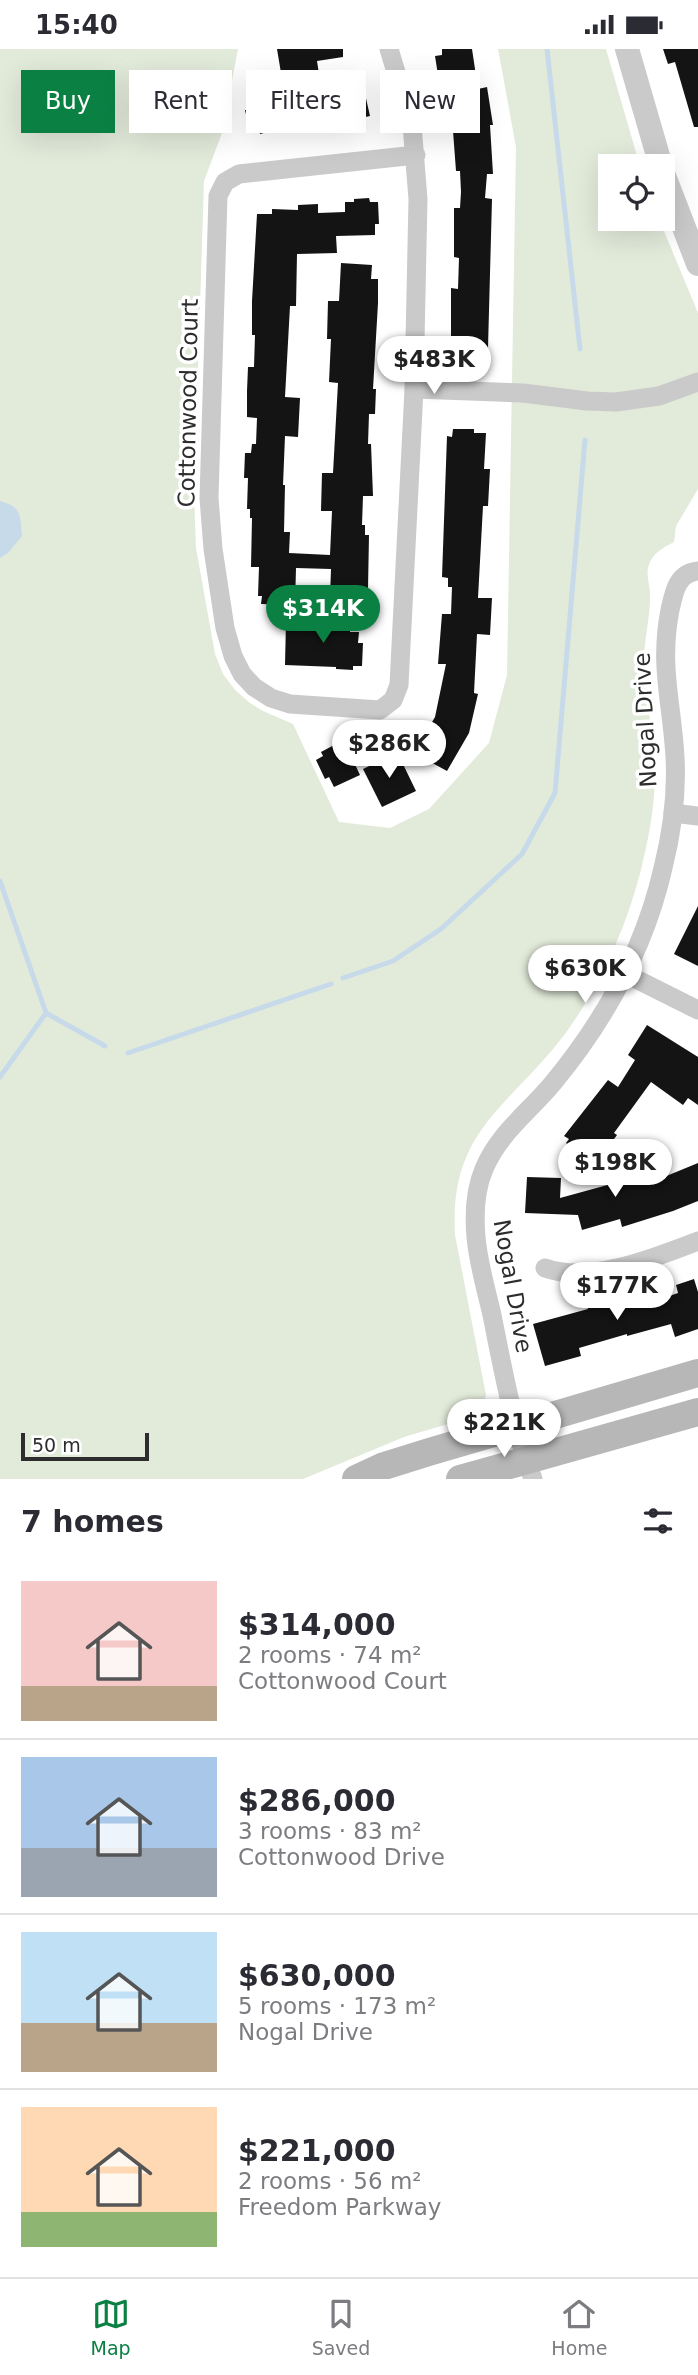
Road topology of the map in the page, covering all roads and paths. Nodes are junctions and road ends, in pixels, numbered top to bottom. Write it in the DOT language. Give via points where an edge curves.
graph roads {
  1 [pos="389,49"];
  2 [pos="627,49"];
  3 [pos="658,154"];
  4 [pos="416,155"];
  5 [pos="675,204"];
  6 [pos="698,264"];
  7 [pos="698,382"];
  8 [pos="414,389"];
  9 [pos="693,572"];
  10 [pos="673,813"];
  11 [pos="698,816"];
  12 [pos="626,974"];
  13 [pos="698,1010"];
  14 [pos="698,1241"];
  15 [pos="545,1268"];
  16 [pos="698,1373"];
  17 [pos="698,1412"];
  18 [pos="515,1426"];
  19 [pos="529,1470"];
  20 [pos="356,1479"];
  21 [pos="460,1479"];
  1 -- 4 [label="street" via="412,125"];
  2 -- 3 [label="street"];
  4 -- 8 [label="street"];
  4 -- 8 [label="street, Cottonwood Court" via="239,174 225,182 218,196 209,498 213,549 229,645 242,674 271,698 306,706 374,711 390,704 398,693"];
  5 -- 6 [label="street"];
  7 -- 8 [label="street" via="659,396 617,402"];
  9 -- 10 [label="street, Nogal Drive" via="676,586 666,632 666,684 675,758"];
  10 -- 11 [label="street"];
  10 -- 12 [label="street, Nogal Drive" via="657,892"];
  12 -- 13 [label="street"];
  12 -- 18 [label="street, Nogal Drive" via="589,1037 497,1143 483,1171 476,1201 476,1239"];
  14 -- 15 [label="street" via="594,1272 570,1274"];
  16 -- 18 [label="main road"];
  17 -- 19 [label="main road"];
  18 -- 19 [label="street, Nogal Drive"];
  18 -- 20 [label="main road"];
  19 -- 21 [label="main road"];
}
